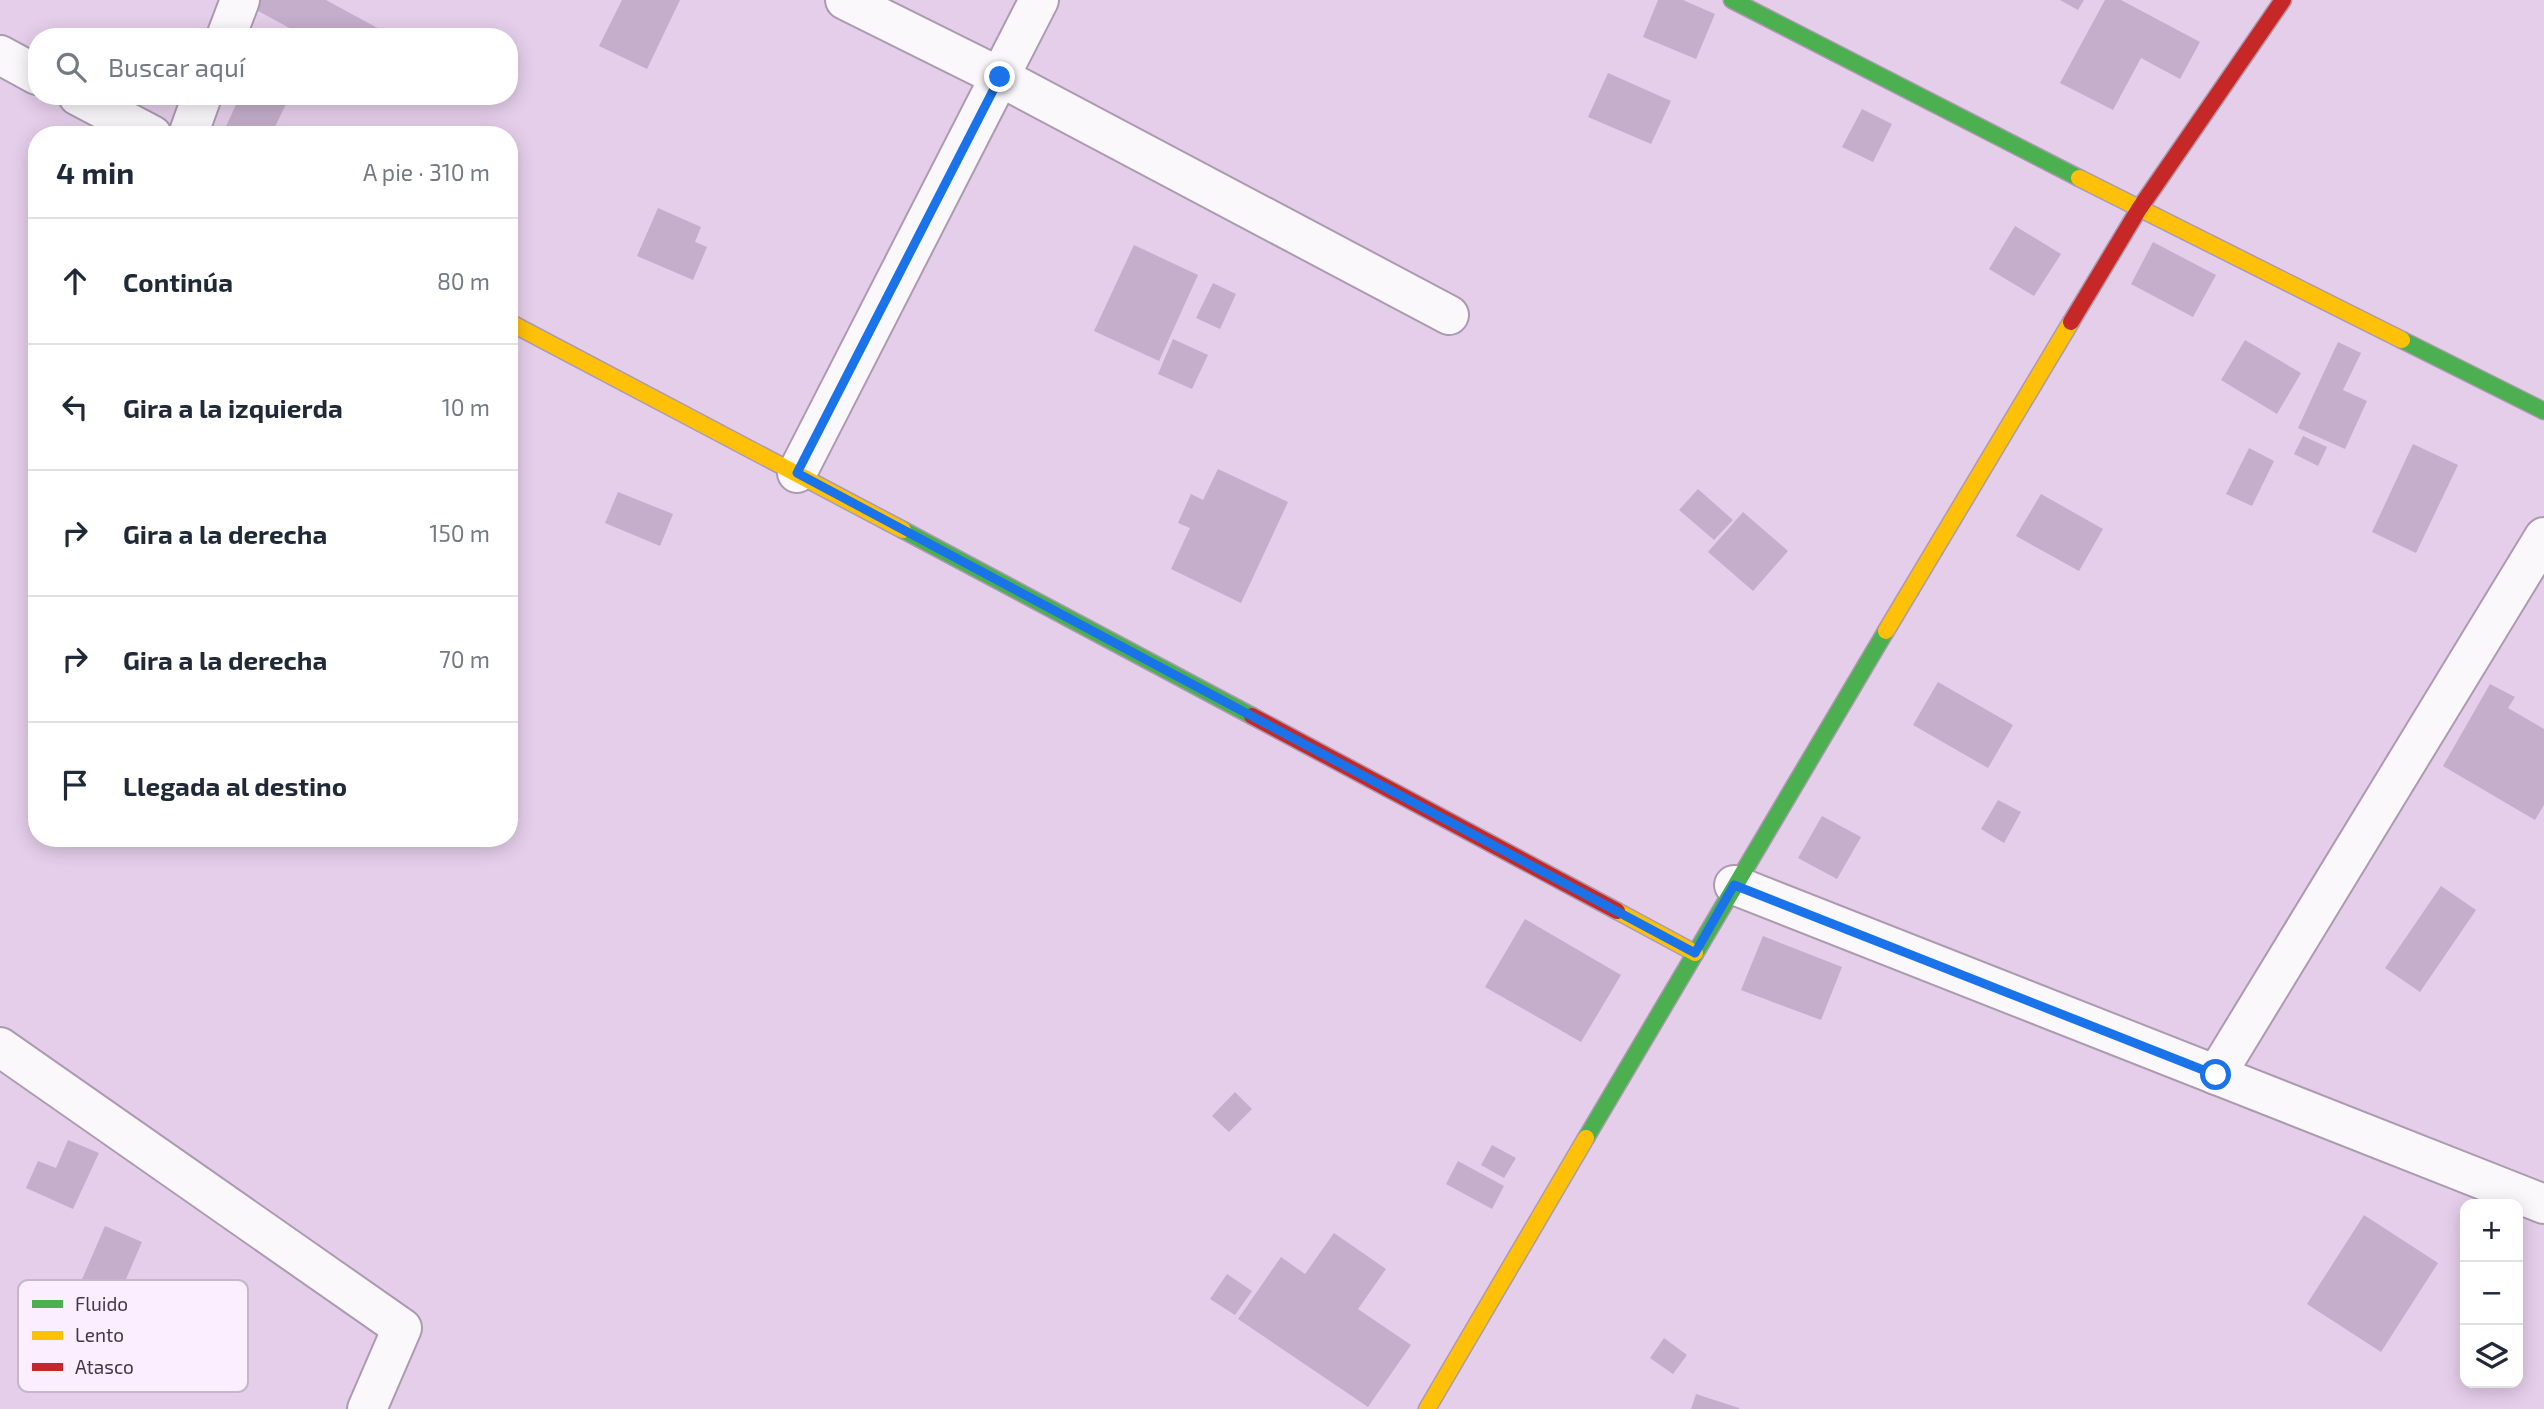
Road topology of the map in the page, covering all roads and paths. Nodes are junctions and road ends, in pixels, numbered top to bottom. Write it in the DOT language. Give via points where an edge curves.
graph roads {
  1 [pos="240,0"];
  2 [pos="845,0"];
  3 [pos="1039,0"];
  4 [pos="1732,0"];
  5 [pos="2283,0"];
  6 [pos="229,28"];
  7 [pos="0,55"];
  8 [pos="28,70"];
  9 [pos="1000,77"];
  10 [pos="95,105"];
  11 [pos="199,105"];
  12 [pos="135,126"];
  13 [pos="191,126"];
  14 [pos="2139,209"];
  15 [pos="1449,315"];
  16 [pos="518,327"];
  17 [pos="2544,411"];
  18 [pos="797,473"];
  19 [pos="2544,537"];
  20 [pos="1734,885"];
  21 [pos="1695,953"];
  22 [pos="0,1047"];
  23 [pos="2216,1075"];
  24 [pos="2544,1204"];
  25 [pos="367,1409"];
  26 [pos="1427,1409"];
  1 -- 6 [label="street"];
  2 -- 9 [label="street"];
  3 -- 9 [label="street"];
  4 -- 14 [label="street"];
  5 -- 14 [label="street"];
  7 -- 8 [label="street"];
  9 -- 15 [label="street"];
  9 -- 18 [label="street"];
  10 -- 12 [label="street"];
  11 -- 13 [label="street"];
  14 -- 17 [label="street"];
  14 -- 20 [label="street"];
  16 -- 18 [label="street"];
  18 -- 21 [label="street"];
  19 -- 23 [label="street"];
  20 -- 21 [label="street"];
  20 -- 23 [label="street"];
  21 -- 26 [label="street"];
  22 -- 25 [label="street" via="402,1328"];
  23 -- 24 [label="street"];
}
